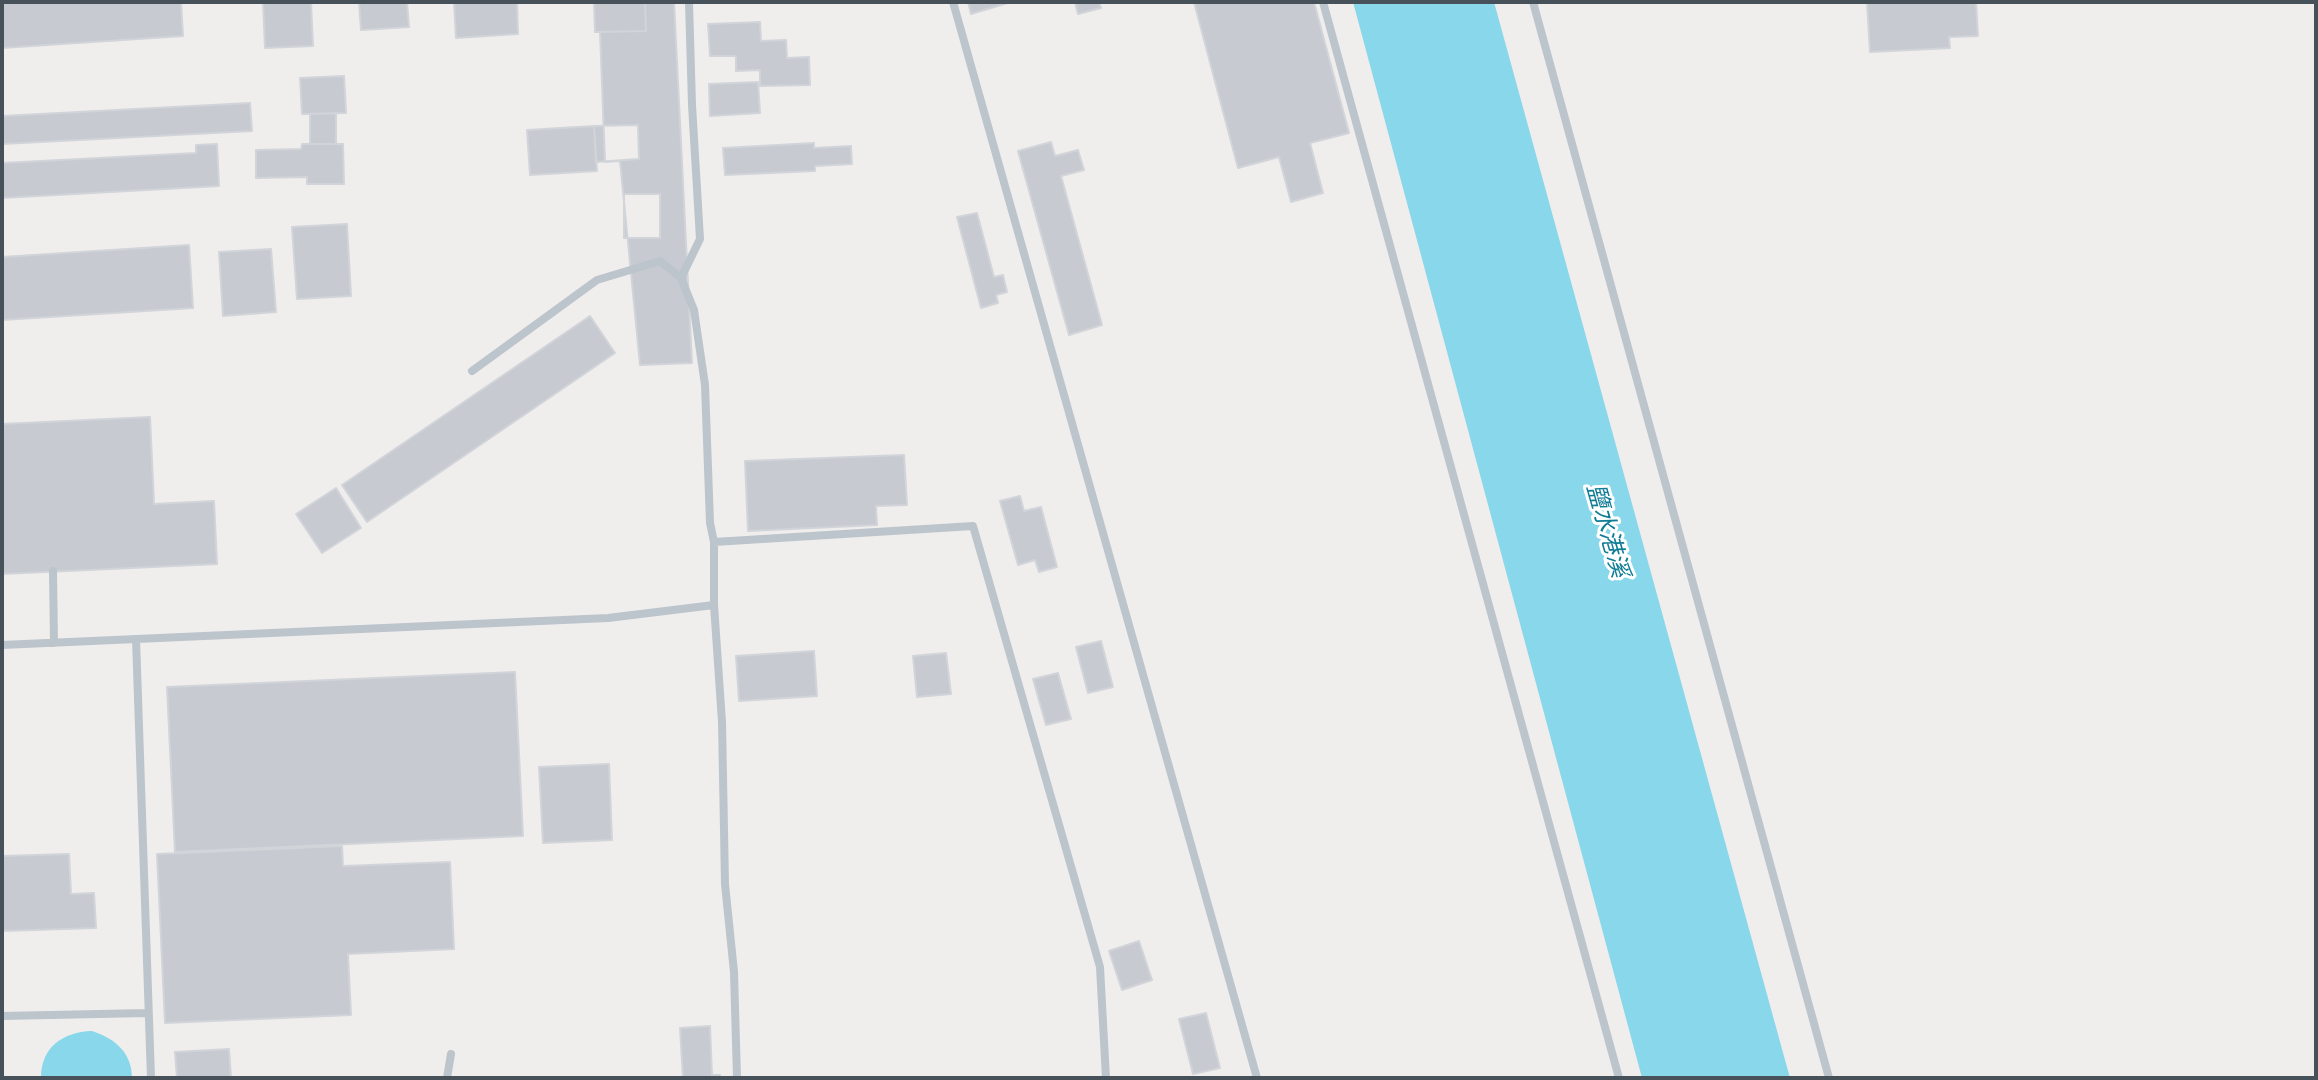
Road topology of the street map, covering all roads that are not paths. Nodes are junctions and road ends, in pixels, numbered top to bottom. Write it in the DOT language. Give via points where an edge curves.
graph roads {
  1 [pos="689,2"];
  2 [pos="953,2"];
  3 [pos="1323,2"];
  4 [pos="1533,2"];
  5 [pos="681,278"];
  6 [pos="472,371"];
  7 [pos="714,542"];
  8 [pos="53,571"];
  9 [pos="714,605"];
  10 [pos="136,639"];
  11 [pos="54,643"];
  12 [pos="2,645"];
  13 [pos="147,1013"];
  14 [pos="2,1016"];
  15 [pos="451,1054"];
  16 [pos="151,1078"];
  17 [pos="447,1078"];
  18 [pos="737,1078"];
  19 [pos="1106,1078"];
  20 [pos="1257,1078"];
  21 [pos="1619,1078"];
  22 [pos="1829,1078"];
  1 -- 5 [label="lane" via="700,239"];
  2 -- 20 [label="lane"];
  3 -- 21 [label="lane"];
  4 -- 22 [label="lane"];
  5 -- 6 [label="lane" via="660,261 597,280"];
  5 -- 7 [label="lane" via="694,310 705,385"];
  7 -- 9 [label="lane"];
  7 -- 19 [label="lane" via="973,526 1100,967"];
  8 -- 11 [label="lane"];
  9 -- 10 [label="lane" via="608,618"];
  9 -- 18 [label="lane"];
  10 -- 11 [label="lane"];
  10 -- 13 [label="lane"];
  11 -- 12 [label="lane"];
  13 -- 14 [label="lane"];
  13 -- 16 [label="lane"];
  15 -- 17 [label="lane"];
}
